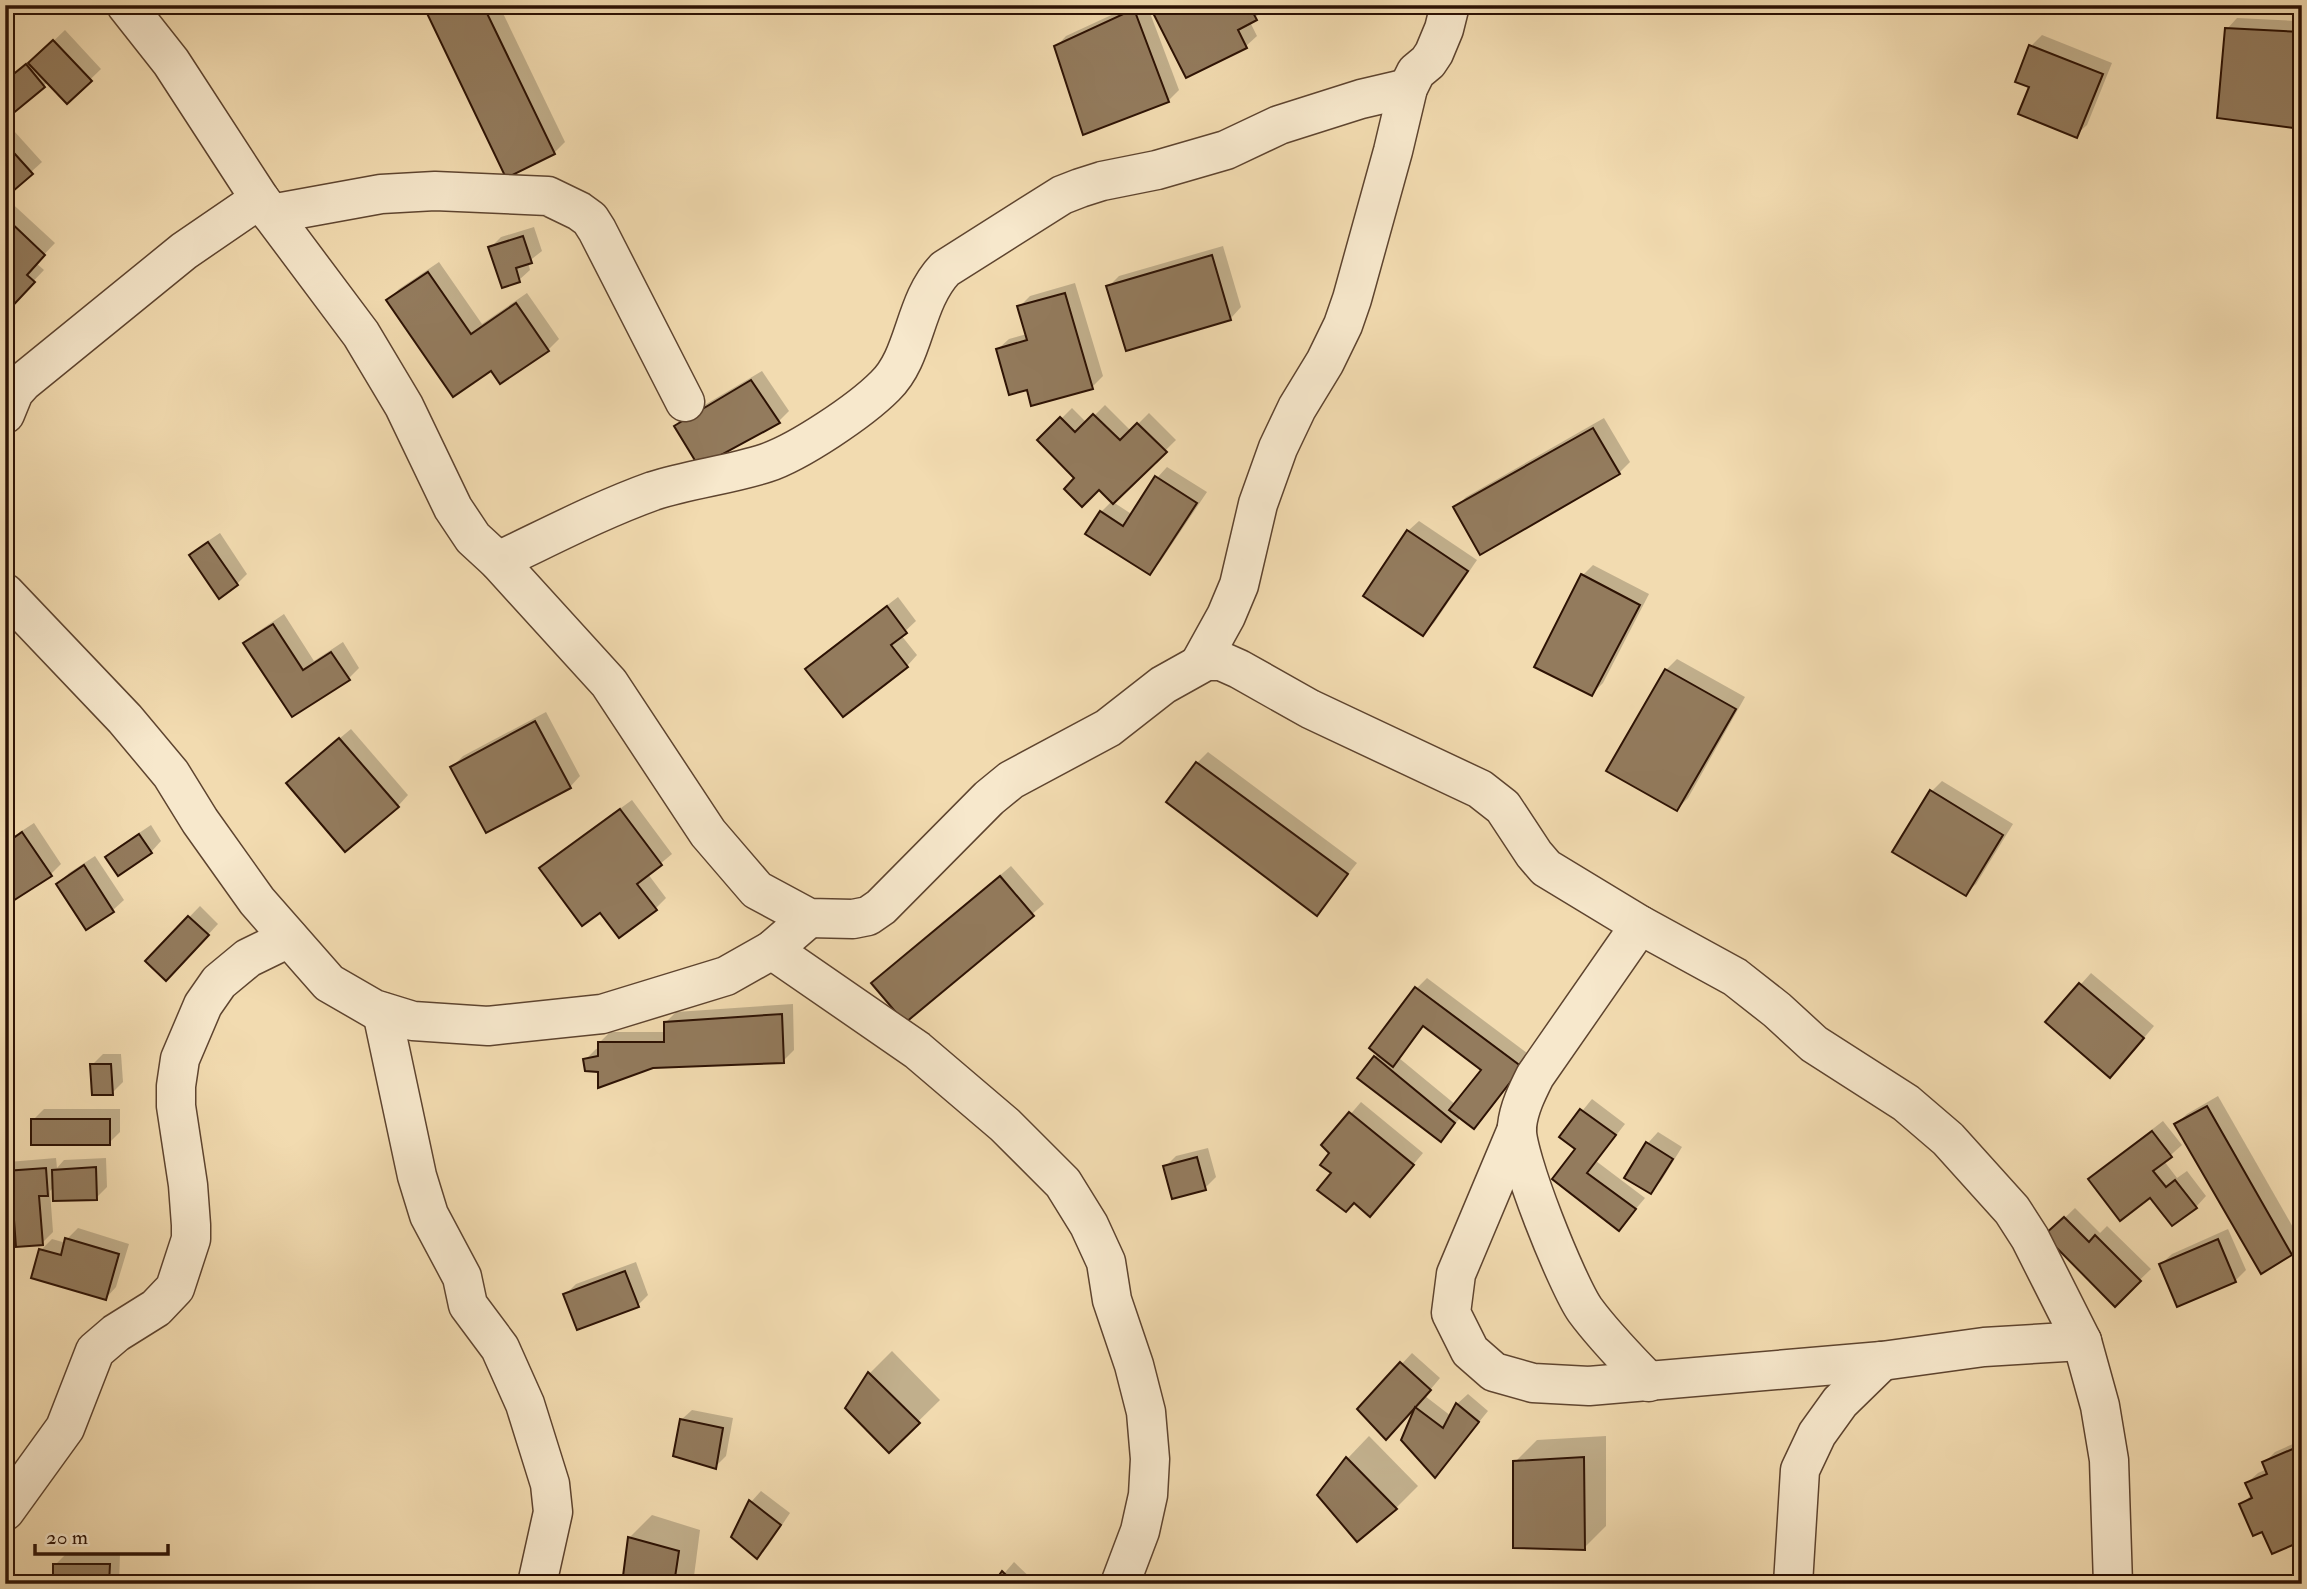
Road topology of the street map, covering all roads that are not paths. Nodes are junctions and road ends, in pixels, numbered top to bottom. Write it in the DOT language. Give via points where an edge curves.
graph roads {
  1 [pos="126,5"];
  2 [pos="1450,5"];
  3 [pos="1408,88"];
  4 [pos="266,206"];
  5 [pos="685,402"];
  6 [pos="5,414"];
  7 [pos="498,561"];
  8 [pos="5,593"];
  9 [pos="1200,663"];
  10 [pos="809,918"];
  11 [pos="1640,925"];
  12 [pos="289,938"];
  13 [pos="772,950"];
  14 [pos="382,1012"];
  15 [pos="1517,1129"];
  16 [pos="2082,1341"];
  17 [pos="1882,1360"];
  18 [pos="1649,1382"];
  19 [pos="5,1511"];
  20 [pos="537,1584"];
  21 [pos="1120,1584"];
  22 [pos="1793,1584"];
  23 [pos="2113,1584"];
  1 -- 4 [label="street" via="170,62"];
  2 -- 3 [label="street" via="1434,53"];
  3 -- 7 [label="street" via="1279,125 1226,150 1062,195 946,270 926,297 895,375 860,407 800,447 766,463 649,493"];
  3 -- 9 [label="street" via="1349,308 1278,449 1258,504 1239,586"];
  4 -- 5 [label="street" via="435,191 548,197 579,211 590,219"];
  4 -- 6 [label="street" via="184,251 23,382"];
  4 -- 7 [label="street" via="361,334 404,406 453,508 473,538"];
  7 -- 10 [label="street" via="609,683 708,833 757,890"];
  8 -- 12 [label="street" via="171,774 257,901"];
  9 -- 10 [label="street" via="1108,728 1012,780 868,916"];
  9 -- 11 [label="street" via="1217,661 1239,669 1310,709 1480,789 1503,807 1546,868"];
  10 -- 13 [label="street"];
  11 -- 15 [label="street" via="1535,1076"];
  11 -- 16 [label="street" via="1735,977 1814,1044 1906,1103 1948,1139 2012,1210"];
  12 -- 14 [label="street" via="329,983"];
  12 -- 19 [label="street" via="248,958 219,982 203,1005 180,1059 176,1106 191,1239 175,1288 156,1308 95,1351 65,1427"];
  13 -- 14 [label="street" via="726,976 603,1014 488,1026 413,1021"];
  13 -- 21 [label="street" via="917,1050 1005,1125 1063,1183 1089,1225 1106,1262 1112,1300 1134,1365 1146,1412 1150,1458 1140,1531"];
  14 -- 20 [label="street" via="429,1215 462,1277 468,1304 500,1348 525,1404 550,1483 553,1511"];
  15 -- 18 [label="street" via="1523,1161 1572,1290"];
  15 -- 18 [label="street" via="1456,1274 1451,1313 1470,1351 1494,1372 1533,1383"];
  16 -- 17 [label="street"];
  16 -- 23 [label="street" via="2109,1460"];
  17 -- 18 [label="street"];
  17 -- 22 [label="street" via="1840,1402 1800,1469"];
}
